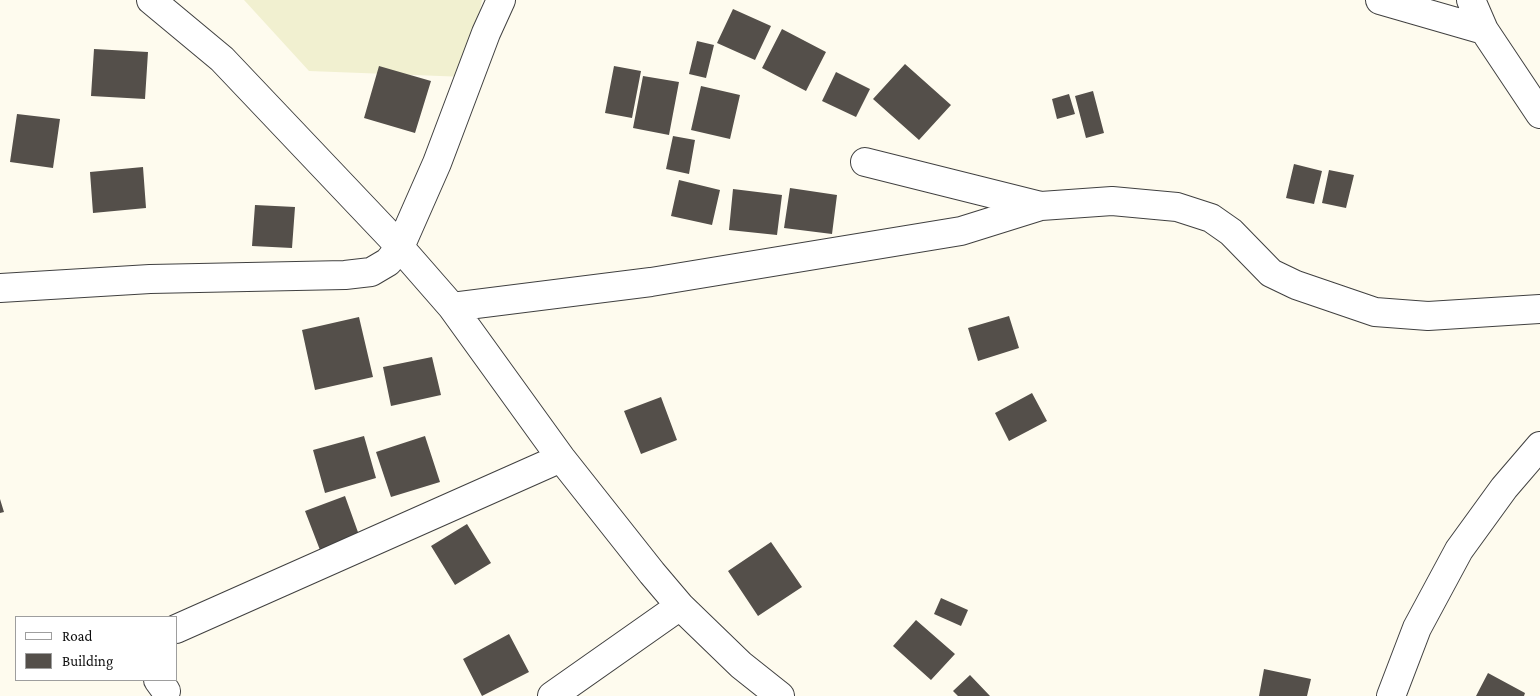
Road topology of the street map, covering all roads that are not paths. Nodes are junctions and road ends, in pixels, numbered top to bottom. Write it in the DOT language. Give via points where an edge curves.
graph roads {
  1 [pos="151,0"];
  2 [pos="502,0"];
  3 [pos="1380,0"];
  4 [pos="1471,0"];
  5 [pos="1484,30"];
  6 [pos="1540,114"];
  7 [pos="865,162"];
  8 [pos="1041,206"];
  9 [pos="400,247"];
  10 [pos="0,288"];
  11 [pos="452,307"];
  12 [pos="1540,309"];
  13 [pos="1540,446"];
  14 [pos="561,458"];
  15 [pos="680,606"];
  16 [pos="178,628"];
  17 [pos="552,696"];
  18 [pos="780,696"];
  19 [pos="1392,696"];
  1 -- 9 [label="street" via="222,59"];
  2 -- 9 [label="street" via="486,33 438,163"];
  3 -- 5 [label="street"];
  4 -- 5 [label="street"];
  5 -- 6 [label="street"];
  7 -- 8 [label="street"];
  8 -- 11 [label="street" via="952,232 651,282"];
  8 -- 12 [label="street" via="1112,201 1177,207 1211,218 1231,232 1271,273 1375,312 1428,316"];
  9 -- 10 [label="street" via="388,262 371,272 353,274 150,279"];
  9 -- 11 [label="street"];
  11 -- 14 [label="street"];
  13 -- 19 [label="street" via="1504,488 1459,550 1417,628"];
  14 -- 15 [label="street"];
  14 -- 16 [label="street"];
  15 -- 17 [label="street"];
  15 -- 18 [label="street" via="741,665"];
}
